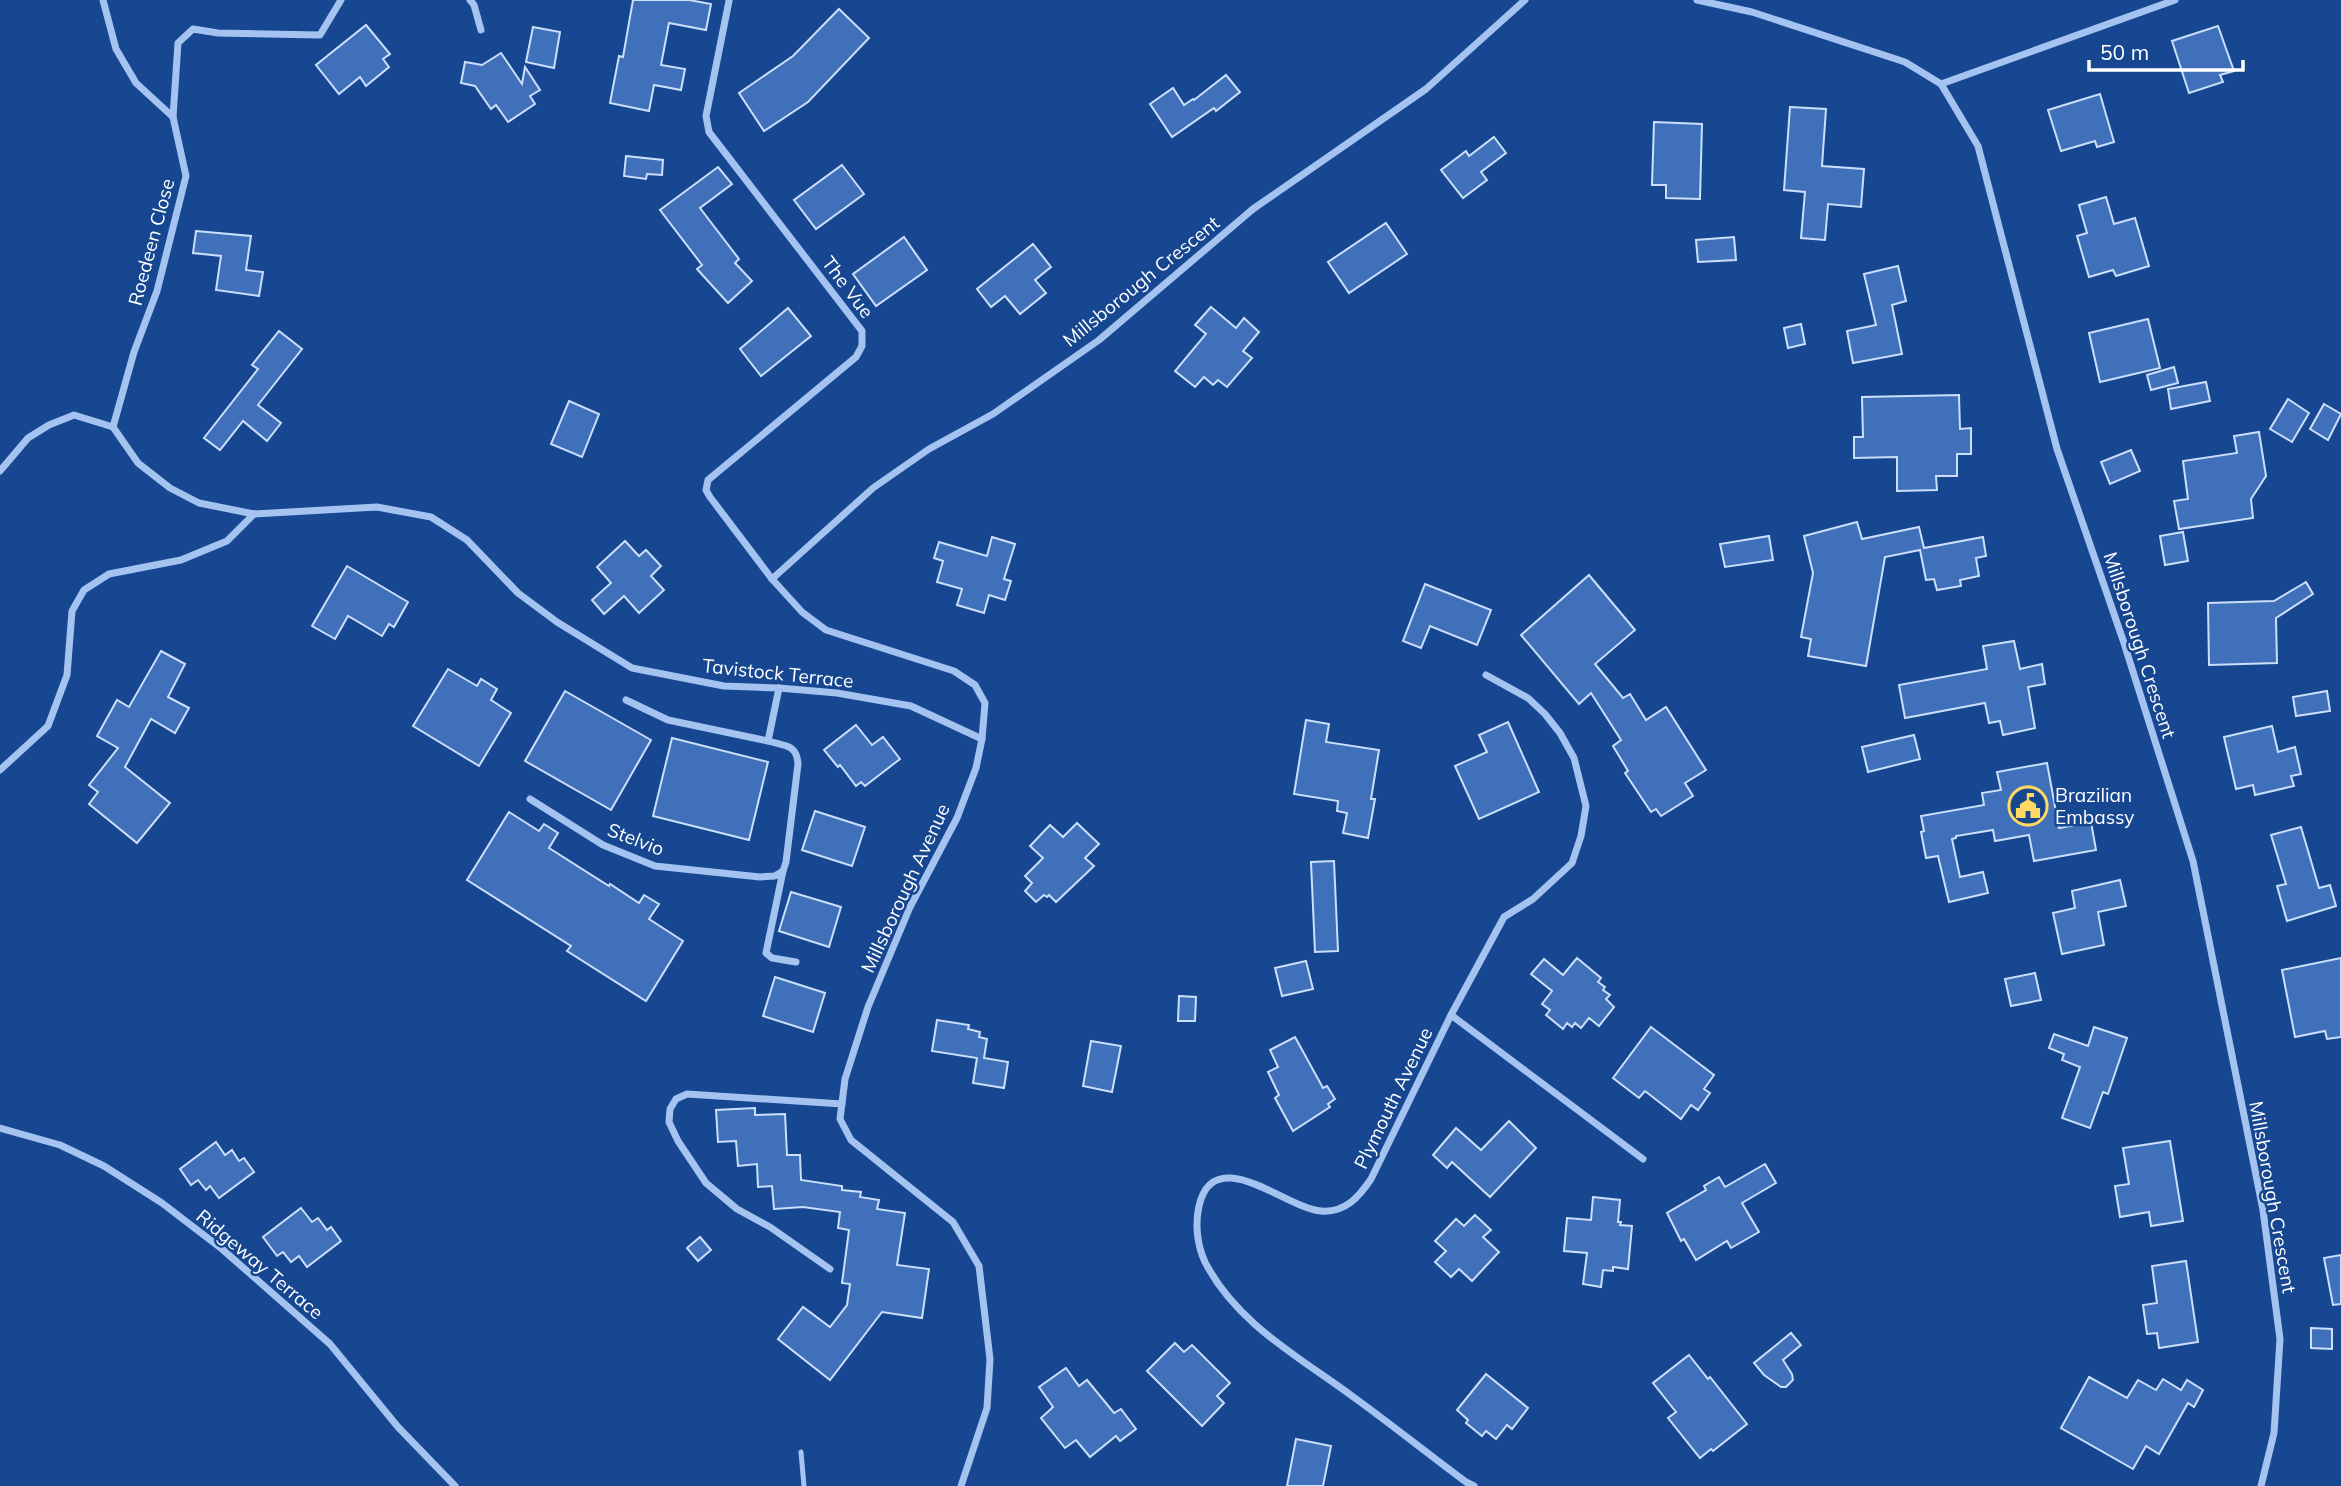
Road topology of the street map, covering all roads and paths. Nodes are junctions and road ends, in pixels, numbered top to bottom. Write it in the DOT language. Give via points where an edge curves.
graph roads {
  1 [pos="103,0"];
  2 [pos="341,0"];
  3 [pos="470,0"];
  4 [pos="1525,0"];
  5 [pos="1696,0"];
  6 [pos="2175,0"];
  7 [pos="730,1"];
  8 [pos="481,30"];
  9 [pos="1941,84"];
  10 [pos="173,117"];
  11 [pos="113,428"];
  12 [pos="0,471"];
  13 [pos="254,514"];
  14 [pos="772,579"];
  15 [pos="1486,676"];
  16 [pos="779,688"];
  17 [pos="626,700"];
  18 [pos="982,739"];
  19 [pos="768,741"];
  20 [pos="0,770"];
  21 [pos="530,799"];
  22 [pos="783,871"];
  23 [pos="796,962"];
  24 [pos="1451,1015"];
  25 [pos="842,1104"];
  26 [pos="0,1128"];
  27 [pos="1643,1158"];
  28 [pos="830,1269"];
  29 [pos="801,1452"];
  30 [pos="454,1486"];
  31 [pos="804,1486"];
  32 [pos="961,1486"];
  33 [pos="1474,1486"];
  34 [pos="2262,1486"];
  1 -- 10 [label="street" via="122,60 136,83"];
  2 -- 10 [label="street, Roedeen Close" via="320,35 193,29 178,43"];
  3 -- 8 [label="street"];
  4 -- 14 [label="street, Millsborough Crescent" via="1426,89 1253,209 1099,340 993,414 901,466"];
  5 -- 9 [label="street, Millsborough Crescent" via="1752,12 1879,52"];
  6 -- 9 [label="street"];
  7 -- 14 [label="street, The Vue" via="706,116 709,132 862,331 856,357 708,480 710,497"];
  9 -- 34 [label="street, Millsborough Crescent" via="1978,146 2057,449 2193,861 2263,1210 2280,1339 2274,1433"];
  10 -- 11 [label="street, Roedeen Close" via="186,176 157,291"];
  11 -- 12 [label="street" via="74,415 28,438"];
  11 -- 13 [label="street, Tavistock Terrace" via="138,463 170,488 198,503"];
  13 -- 16 [label="street, Tavistock Terrace" via="377,507 431,517 467,540 518,593 547,615 632,668 724,687"];
  13 -- 20 [label="street" via="227,541 181,560 110,574 84,590 72,611 67,675 48,726"];
  14 -- 18 [label="street, Millsborough Avenue" via="826,630 944,667 975,685 985,703"];
  15 -- 24 [label="street, Plymouth Avenue" via="1528,698 1560,733 1574,758 1586,806 1572,863 1533,900 1504,917"];
  16 -- 18 [label="street, Tavistock Terrace" via="911,706"];
  16 -- 19 [label="street"];
  17 -- 19 [label="street" via="668,720"];
  18 -- 25 [label="street, Millsborough Avenue" via="957,818 909,906 868,1007 845,1079"];
  19 -- 22 [label="street" via="797,754"];
  21 -- 22 [label="street, Stelvio" via="603,845 655,866 760,877"];
  22 -- 23 [label="street" via="766,953"];
  24 -- 27 [label="street"];
  24 -- 33 [label="street, Plymouth Avenue" via="1358,1198 1340,1209 1321,1211 1256,1183 1223,1178 1211,1184 1201,1198 1197,1236 1215,1281 1233,1305"];
  25 -- 28 [label="street" via="687,1094 676,1099 669,1122 706,1183 737,1209"];
  25 -- 32 [label="street, Millsborough Avenue" via="840,1119 851,1140 953,1222 979,1266 990,1359 987,1408"];
  26 -- 30 [label="street, Ridgeway Terrace" via="60,1145 104,1166 222,1249 330,1345"];
  29 -- 31 [label="lane"];
}
